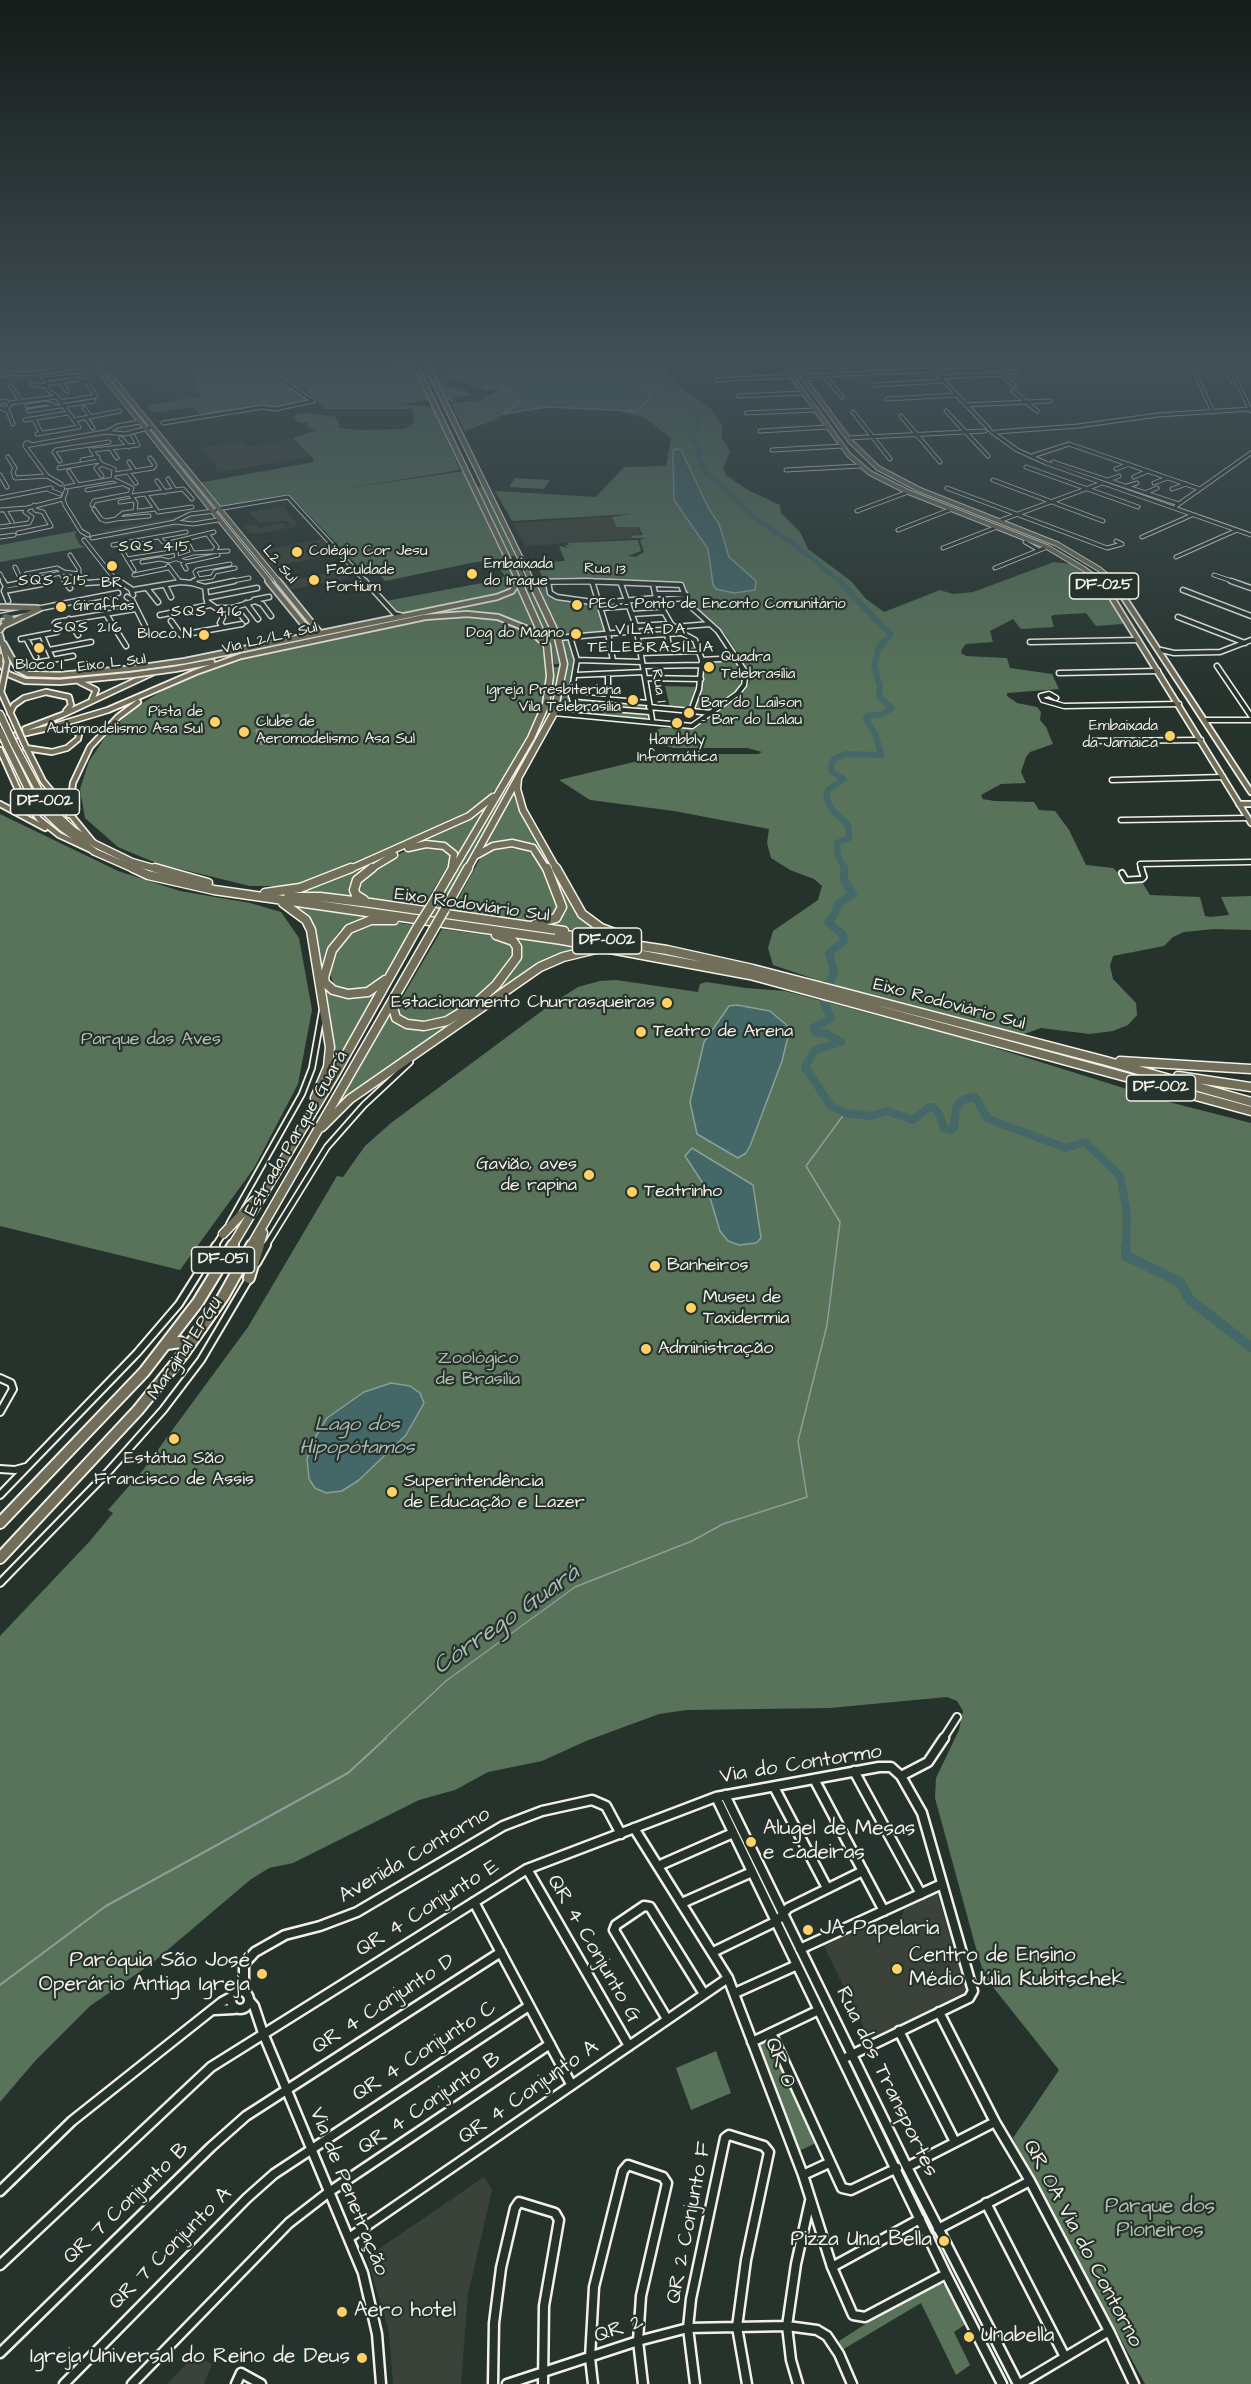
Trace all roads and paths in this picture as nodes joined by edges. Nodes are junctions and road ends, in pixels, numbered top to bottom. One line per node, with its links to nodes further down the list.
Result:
1 (15, 473): 37 (street)
2 (45, 473): 37 (street)
3 (70, 473): 38 (street)
4 (100, 473): 21 (street)
5 (120, 473): 20 (street)
6 (129, 473): 31 (street)
7 (181, 473): 62 (main road, L2 Sul)
8 (189, 473): 61 (main road, L2 Sul)
9 (467, 473): 39 (highway)
10 (478, 473): 32 (highway)
11 (871, 473): 51 (main road, DF-025)
12 (888, 473): 57 (main road, DF-025)
13 (1043, 473): 45 (street)
14 (1078, 473): 28 (street)
15 (1082, 473): 28 (street)
16 (1143, 473): 23 (street)
17 (1154, 473): 24 (street)
18 (1222, 473): 47 (street)
19 (0, 474): 41 (street)
20 (115, 474): 25 (street)
21 (102, 476)
22 (1119, 476): 29 (street)
23 (1134, 477)
24 (1167, 478): 34 (street); 36 (street)
25 (113, 479): 35 (street); 38 (street)
26 (168, 479): 49 (street)
27 (993, 480): 63 (street)
28 (1102, 480): 29 (street); 45 (street); 69 (street)
29 (1108, 480): 40 (street)
30 (157, 481): 50 (street)
31 (136, 483)
32 (483, 483): 39 (highway); 131 (highway)
33 (1137, 483): 40 (street)
34 (1154, 483)
35 (121, 484): 48 (street); 53 (street)
36 (1186, 484): 46 (street); 47 (street)
37 (51, 485): 44 (street); 55 (street); 56 (street)
38 (78, 485): 44 (street)
39 (473, 485): 132 (highway)
40 (1127, 486): 52 (street)
41 (7, 487)
42 (947, 488): 79 (street)
43 (1157, 488): 52 (street)
44 (66, 489): 55 (street)
45 (1086, 489): 63 (street); 67 (street)
46 (1172, 489)
47 (1200, 489): 64 (street)
48 (87, 490)
49 (175, 490): 50 (street); 58 (street)
50 (165, 492): 53 (street)
51 (908, 492): 59 (main road, DF-025); 77 (street)
52 (1146, 493): 64 (street)
53 (131, 496): 60 (street); 75 (street); 85 (street)
54 (147, 496): 70 (street)
55 (62, 497): 65 (street); 101 (street)
56 (0, 498)
57 (938, 498): 59 (main road); 78 (main road, DF-025)
58 (192, 499)
59 (930, 501): 72 (main road, DF-025)
60 (120, 502)
61 (212, 502): 62 (main road); 71 (main road, L2 Sul)
62 (204, 503): 76 (main road, L2 Sul)
63 (1052, 503): 79 (street); 88 (street)
64 (1179, 504): 69 (street)
65 (34, 505): 68 (street); 98 (street)
66 (192, 507): 70 (street)
67 (1138, 507)
68 (27, 508): 74 (street); 93 (street)
69 (1174, 508): 80 (street)
70 (155, 509): 75 (street)
71 (218, 509): 76 (street); 94 (main road, L2 Sul); 128 (street)
72 (952, 509): 84 (main road, DF-025); 99 (street)
73 (0, 510): 74 (street)
74 (6, 510): 89 (street)
75 (135, 511): 85 (street)
76 (210, 511): 83 (street); 86 (main road, L2 Sul)
77 (857, 511)
78 (980, 513): 82 (main road, DF-025); 84 (main road)
79 (1020, 515): 91 (street); 116 (street)
80 (1193, 515): 100 (street); 112 (street)
81 (149, 516): 85 (street)
82 (988, 516): 87 (main road); 91 (main road, DF-025)
83 (183, 517): 90 (street); 92 (street)
84 (972, 517): 87 (main road, DF-025)
85 (116, 519)
86 (218, 520): 92 (street); 97 (main road, L2 Sul)
87 (978, 520): 96 (main road, DF-025)
88 (1103, 521)
89 (12, 522)
90 (175, 522): 92 (street); 110 (street)
91 (1006, 522): 103 (main road, DF-025)
92 (187, 523)
93 (28, 524): 95 (street); 98 (street)
94 (232, 526): 97 (main road); 165 (main road, L2 Sul)
95 (0, 527)
96 (997, 527): 106 (main road, DF-025); 122 (street)
97 (225, 528): 171 (main road, L2 Sul)
98 (40, 529): 109 (street)
99 (898, 530)
100 (1237, 530): 108 (street); 133 (street)
101 (81, 531): 110 (street); 113 (street)
102 (214, 531): 117 (street)
103 (1026, 531): 106 (main road); 107 (main road, DF-025)
104 (186, 532): 111 (street)
105 (208, 535): 125 (street)
106 (1018, 535): 115 (main road, DF-025)
107 (1035, 535): 115 (main road); 143 (main road, DF-025)
108 (1251, 535)
109 (0, 537)
110 (90, 537): 113 (street); 118 (street)
111 (159, 537): 117 (street); 119 (street)
112 (1142, 537)
113 (83, 538): 118 (street)
114 (186, 540): 127 (street)
115 (1025, 540): 121 (main road, DF-025); 123 (street)
116 (1116, 542)
117 (169, 543): 124 (street)
118 (91, 545): 163 (street)
119 (113, 545)
120 (120, 547): 134 (street)
121 (1047, 547): 123 (street); 148 (main road, DF-025)
122 (944, 548)
123 (1039, 550): 146 (street)
124 (177, 551): 134 (street); 135 (street)
125 (214, 551): 126 (street); 127 (street)
126 (228, 551)
127 (193, 553): 135 (street)
128 (339, 553): 214 (street)
129 (70, 555): 152 (street)
130 (218, 555): 138 (street)
131 (519, 555): 132 (highway); 139 (highway)
132 (507, 556): 140 (highway)
133 (1176, 557)
134 (127, 559): 144 (street)
135 (177, 559): 136 (street); 138 (street)
136 (169, 561): 137 (street); 144 (street)
137 (142, 562)
138 (186, 562): 147 (street)
139 (523, 562): 140 (highway); 161 (highway)
140 (510, 563): 157 (highway)
141 (230, 564): 156 (street)
142 (15, 567): 162 (street)
143 (1097, 567): 148 (main road); 169 (main road, DF-025)
144 (168, 568): 160 (street)
145 (235, 568): 156 (street)
146 (995, 568)
147 (186, 569)
148 (1084, 569): 172 (main road, DF-025)
149 (62, 572): 151 (street); 152 (street); 155 (street); 176 (street)
150 (0, 574): 173 (street)
151 (26, 574)
152 (79, 574): 163 (street)
153 (1214, 575): 179 (street)
154 (249, 578): 175 (street)
155 (41, 579): 162 (street); 181 (street)
156 (196, 580): 164 (street)
157 (518, 581): 209 (main road, Via L2/L4 Sul); 251 (highway)
158 (548, 581): 159 (street, Rua 13); 161 (street, Rua 13); 194 (street)
159 (592, 581): 166 (street, Rua 13); 194 (street)
160 (180, 582): 164 (street); 170 (street)
161 (531, 582): 240 (highway)
162 (22, 583): 173 (street)
163 (118, 583): 174 (street); 182 (street)
164 (192, 583): 175 (street)
165 (279, 584): 171 (main road); 205 (main road, L2 Sul)
166 (621, 584): 167 (street, Rua 13); 191 (street, Rua 1)
167 (653, 584): 168 (street, Rua 13); 187 (street)
168 (678, 584): 184 (street)
169 (1117, 584): 172 (main road); 200 (main road, DF-025)
170 (165, 585): 177 (street); 185 (street)
171 (273, 585): 208 (main road, L2 Sul)
172 (1104, 585): 199 (main road, DF-025)
173 (6, 586): 181 (street)
174 (127, 587): 183 (street)
175 (205, 587): 188 (street)
176 (70, 588)
177 (147, 588): 183 (street); 192 (street)
178 (257, 588): 188 (street)
179 (1251, 588)
180 (1183, 590): 215 (street)
181 (4, 591): 189 (street)
182 (118, 594): 183 (street); 202 (street)
183 (131, 596): 203 (street)
184 (685, 596): 187 (street); 187 (street); 223 (street)
185 (171, 597)
186 (269, 597): 190 (street)
187 (656, 597): 191 (street); 206 (street)
188 (206, 598): 195 (street)
189 (8, 601)
190 (255, 601): 193 (street); 213 (street)
191 (627, 601): 194 (street); 196 (street, Rua 1)
192 (158, 602)
193 (246, 603): 197 (street); 217 (street)
194 (599, 603): 198 (street)
195 (210, 605): 204 (street); 211 (street)
196 (629, 606): 198 (street); 210 (street, Rua 1)
197 (232, 608): 204 (street); 225 (street)
198 (601, 608): 231 (street)
199 (1118, 608): 200 (main road); 220 (main road, DF-025)
200 (1134, 608): 222 (main road, DF-025)
201 (0, 609): 202 (main road); 212 (main road)
202 (39, 609): 212 (street); 227 (main road)
203 (135, 609): 207 (street); 228 (street)
204 (221, 609): 225 (street)
205 (302, 612): 208 (main road); 230 (main road, L2 Sul)
206 (664, 612): 210 (street); 224 (street)
207 (106, 614): 218 (street); 249 (street)
208 (296, 614): 237 (main road, L2 Sul)
209 (424, 614): 214 (main road, Via L2/L4 Sul); 229 (main road, Via L2/L4 Sul); 251 (main road, Via L2/L4 Sul)
210 (632, 614): 226 (street, Rua 1)
211 (159, 615)
212 (3, 616): 221 (main road)
213 (271, 616)
214 (394, 616): 229 (main road, Via L2/L4 Sul)
215 (1251, 616)
216 (1178, 617): 247 (street)
217 (258, 619)
218 (69, 620): 235 (street); 236 (street)
219 (171, 621): 225 (street)
220 (1127, 621): 222 (main road); 242 (main road, DF-025)
221 (0, 622)
222 (1143, 622): 256 (main road, DF-025)
223 (710, 624): 224 (street); 261 (street)
224 (673, 625): 226 (street); 232 (street)
225 (223, 627)
226 (636, 628): 231 (street); 238 (street, Rua 1)
227 (0, 630)
228 (148, 632)
229 (344, 632): 230 (main road, Via L2/L4 Sul); 244 (main road, Via L2/L4 Sul)
230 (320, 633): 237 (main road, Via L2/L4 Sul); 244 (main road)
231 (608, 633): 239 (street); 266 (street)
232 (681, 633): 233 (street); 253 (street)
233 (667, 634): 238 (street); 254 (street)
234 (0, 635): 248 (main road)
235 (42, 635): 252 (street); 260 (street)
236 (78, 635)
237 (312, 635): 241 (main road, Via L2/L4 Sul)
238 (638, 636): 255 (street, Rua 1)
239 (570, 637): 240 (street); 264 (street)
240 (558, 638): 269 (highway)
241 (284, 640): 250 (main road); 263 (main road, Via L2/L4 Sul)
242 (1138, 640): 246 (street); 273 (main road, DF-025)
243 (1251, 640): 247 (street)
244 (312, 641): 250 (main road, Via L2/L4 Sul)
245 (91, 642): 252 (street)
246 (1030, 642)
247 (1245, 643): 256 (street)
248 (4, 644): 263 (main road, Via L2/L4 Sul); 284 (main road, bridge)
249 (126, 646)
250 (288, 646): 259 (main road, Via L2/L4 Sul)
251 (547, 646): 268 (highway)
252 (49, 651): 262 (street)
253 (699, 651): 254 (street); 265 (street)
254 (670, 652): 255 (street)
255 (641, 653): 270 (street, Rua 1)
256 (1163, 653): 282 (main road, DF-025)
257 (0, 656): 280 (main road, Eixo L Sul)
258 (73, 656): 262 (street)
259 (241, 656): 280 (main road, Eixo L Sul, bridge); 283 (main road, Via L2/L4 Sul)
260 (36, 657)
261 (737, 658): 265 (street); 295 (street)
262 (53, 660): 267 (street)
263 (185, 660): 288 (main road)
264 (578, 660): 266 (street); 276 (street)
265 (702, 660): 271 (street)
266 (613, 661): 270 (street)
267 (35, 663)
268 (549, 664): 269 (highway); 316 (highway)
269 (564, 664): 294 (highway, Estrada Parque Guará)
270 (642, 664): 271 (street); 274 (street, Rua 1)
271 (702, 665): 279 (street)
272 (1217, 666): 299 (street)
273 (1158, 671): 275 (street); 281 (main road, DF-025)
274 (644, 672): 277 (street); 278 (street, Rua 1)
275 (1059, 673)
276 (576, 675): 277 (street); 285 (street)
277 (608, 675): 287 (street)
278 (645, 678): 279 (street); 291 (street, Rua 1)
279 (701, 679): 292 (street)
280 (60, 682): 288 (main road)
281 (1167, 685): 282 (main road); 289 (main road, DF-025)
282 (1183, 685): 300 (main road, DF-025)
283 (161, 688): 303 (main road, Via L2/L4 Sul); 321 (main road)
284 (0, 691): 293 (main road)
285 (571, 696): 287 (street); 290 (street)
286 (1056, 698): 289 (street)
287 (608, 699): 291 (street)
288 (90, 701): 297 (main road)
289 (1179, 704): 305 (main road, DF-025)
290 (574, 706): 291 (street); 298 (street)
291 (649, 708): 292 (street); 301 (street, Rua 1)
292 (691, 711): 295 (street)
293 (10, 713): 297 (main road); 307 (main road, bridge)
294 (554, 713): 298 (street); 313 (highway, Estrada Parque Guará)
295 (712, 713): 302 (street)
296 (0, 714): 304 (highway, Eixo Rodoviário Sul / DF-002)
297 (62, 715): 304 (main road)
298 (577, 715): 301 (street)
299 (1251, 718): 300 (street)
300 (1206, 720): 310 (main road, DF-025)
301 (649, 721): 302 (street)
302 (690, 727)
303 (48, 728): 304 (main road, Via L2/L4 Sul); 307 (main road)
304 (1, 732): 325 (highway, Eixo Rodoviário Sul / DF-002, bridge)
305 (1200, 740): 306 (street); 309 (main road, DF-025)
306 (1091, 741)
307 (25, 745): 321 (main road)
308 (0, 750): 324 (main road)
309 (1210, 754): 310 (main road); 312 (main road, DF-025)
310 (1228, 755): 311 (main road, DF-025)
311 (1232, 761): 312 (main road); 317 (main road, DF-025)
312 (1214, 762): 314 (main road, DF-025)
313 (519, 775): 326 (highway, Estrada Parque Guará); 337 (highway)
314 (1223, 777): 315 (street); 319 (main road, DF-025)
315 (1112, 780)
316 (503, 786): 329 (highway, Estrada Parque Guará); 330 (highway)
317 (1251, 792)
318 (0, 804): 324 (main road)
319 (1239, 804): 320 (main road); 323 (main road, DF-025)
320 (1251, 804)
321 (69, 815): 325 (main road)
322 (1121, 820): 323 (street)
323 (1250, 820)
324 (59, 835): 325 (main road)
325 (95, 848): 330 (highway, Eixo Rodoviário Sul / DF-002)
326 (472, 858): 335 (highway); 344 (highway, Estrada Parque Guará / DF-051, bridge)
327 (1251, 862): 328 (street)
328 (1122, 873)
329 (450, 874): 333 (highway); 339 (highway, Estrada Parque Guará / DF-051, bridge)
330 (264, 895): 331 (highway, Eixo Rodoviário Sul / DF-002); 332 (highway); 340 (highway, Eixo Rodoviário Sul / DF-002)
331 (288, 897): 333 (highway); 341 (highway, Eixo Rodoviário Sul / DF-002)
332 (280, 902): 334 (highway); 345 (highway)
333 (370, 903): 335 (highway)
334 (394, 920): 336 (highway); 339 (highway)
335 (517, 924): 337 (highway)
336 (496, 935): 338 (highway); 344 (highway)
337 (642, 942): 341 (highway)
338 (596, 949): 340 (highway); 346 (highway)
339 (398, 963): 353 (highway, Estrada Parque Guará / DF-051)
340 (728, 970): 342 (highway, Eixo Rodoviário Sul / DF-002)
341 (800, 981): 342 (highway, Eixo Rodoviário Sul / DF-002)
342 (813, 989): 343 (highway, Eixo Rodoviário Sul / DF-002)
343 (836, 995): 347 (highway, Eixo Rodoviário Sul / DF-002); 352 (highway, Eixo Rodoviário Sul / DF-002)
344 (393, 1001): 354 (highway, Estrada Parque Guará / DF-051)
345 (323, 1002): 353 (highway); 357 (street, Marginal EPGU)
346 (443, 1034): 354 (highway); 358 (street, Marginal EPGU)
347 (1106, 1061): 348 (highway); 349 (highway, Eixo Rodoviário Sul / DF-002)
348 (1251, 1069)
349 (1140, 1070): 350 (highway); 351 (highway, Eixo Rodoviário Sul / DF-002)
350 (1251, 1087)
351 (1251, 1102)
352 (1251, 1111)
353 (306, 1121): 355 (highway, Estrada Parque Guará / DF-051)
354 (308, 1145): 356 (highway, Estrada Parque Guará / DF-051)
355 (264, 1190): 357 (highway); 359 (highway, Estrada Parque Guará / DF-051)
356 (269, 1216): 358 (highway); 360 (highway, Estrada Parque Guará / DF-051)
357 (223, 1234): 363 (street, Marginal EPGU)
358 (249, 1278): 368 (street, Marginal EPGU)
359 (167, 1344): 360 (highway); 366 (highway, Estrada Parque Guará / DF-051)
360 (184, 1353): 367 (highway, Estrada Parque Guará / DF-051)
361 (0, 1378): 362 (street)
362 (0, 1412)
363 (27, 1466): 364 (street); 365 (street, Marginal EPGU)
364 (0, 1469)
365 (0, 1495)
366 (0, 1523)
367 (0, 1558)
368 (0, 1583)
369 (957, 1717): 371 (street)
370 (854, 1771): 371 (street, Via do Contormo); 372 (street, Via do Contormo); 384 (street)
371 (901, 1776): 382 (street, Via do Contormo)
372 (814, 1779): 373 (street, Via do Contormo); 380 (street)
373 (774, 1787): 374 (street, Via do Contormo); 383 (street)
374 (720, 1796): 375 (street, Via do Contormo); 376 (street, Rua dos Transportes); 388 (street, Rua dos Transportes)
375 (634, 1828): 377 (street, Via do Contormo); 378 (street, QR 0)
376 (734, 1833): 378 (street); 381 (street, Rua dos Transportes)
377 (621, 1834): 379 (street, QR 4 Conjunto E); 395 (street, Avenida Contorno)
378 (658, 1866): 386 (street, QR 0)
379 (527, 1869): 385 (street, QR 4 Conjunto E); 411 (street, QR 4 Conjunto G)
380 (863, 1871): 383 (street); 387 (street)
381 (753, 1872): 386 (street); 389 (street, Rua dos Transportes)
382 (942, 1884): 384 (street); 404 (street, Via do Contormo)
383 (827, 1888): 388 (street)
384 (921, 1894): 387 (street)
385 (474, 1902): 391 (street); 407 (street, QR 4 Conjunto E)
386 (682, 1903): 392 (street, QR 0)
387 (884, 1911): 390 (street)
388 (783, 1913): 389 (street); 390 (street, Rua dos Transportes)
389 (777, 1921): 392 (street); 393 (street, Rua dos Transportes)
390 (800, 1949): 412 (street, Rua dos Transportes)
391 (501, 1952): 400 (street); 415 (street, QR 4 Conjunto D)
392 (713, 1952): 394 (street, QR 0)
393 (797, 1965): 397 (street); 403 (street, Rua dos Transportes)
394 (728, 1978): 396 (street, QR 4 Conjunto A); 397 (street, QR 0)
395 (244, 1991): 398 (street); 399 (street, Via de Penetração)
396 (704, 1994): 405 (street, QR 4 Conjunto A); 405 (street)
397 (735, 1994): 409 (street, QR 0)
398 (233, 1996): 401 (street); 402 (street)
399 (247, 2003): 401 (street); 407 (street, Via de Penetração)
400 (529, 2006): 410 (street); 418 (street, QR 4 Conjunto C)
401 (235, 2009): 402 (street)
402 (212, 2010): 424 (street)
403 (819, 2010): 408 (street); 413 (street, Rua dos Transportes)
404 (939, 2012): 406 (street, Via do Contormo); 416 (street, QR 0A Via do Contorno)
405 (668, 2019): 411 (street, QR 4 Conjunto A)
406 (899, 2031): 412 (street, Via do Contormo); 417 (street)
407 (263, 2033): 415 (street, Via de Penetração); 433 (street)
408 (771, 2033): 409 (street); 419 (street)
409 (752, 2042): 422 (street, QR 0)
410 (550, 2044): 414 (street); 425 (street, QR 4 Conjunto B)
411 (629, 2046): 414 (street, QR 4 Conjunto A)
412 (853, 2054): 413 (street, Via do Contormo); 421 (street, Rua dos Transportes)
413 (843, 2059): 420 (street, Rua dos Transportes)
414 (571, 2084): 430 (street, QR 4 Conjunto A)
415 (287, 2089): 418 (street, Via de Penetração); 442 (street, QR 7 Conjunto B)
416 (995, 2122): 417 (street); 423 (street, QR 0A Via do Contorno)
417 (955, 2142): 421 (street)
418 (311, 2147): 425 (street, Via de Penetração); 446 (street, QR 7 Conjunto A)
419 (830, 2163): 420 (street); 422 (street)
420 (897, 2168): 428 (street, Rua dos Transportes)
421 (907, 2168): 429 (street, Rua dos Transportes)
422 (803, 2175): 426 (street, QR 0)
423 (1030, 2181): 427 (street); 440 (street, QR 0A Via do Contorno)
424 (0, 2191)
425 (329, 2192): 430 (street, Via de Penetração); 447 (street)
426 (811, 2199): 434 (street, QR 0); 438 (street)
427 (986, 2203): 429 (street); 443 (street)
428 (920, 2219): 432 (street, Rua dos Transportes); 434 (street)
429 (938, 2229): 431 (street, Rua dos Transportes)
430 (349, 2238): 450 (street, Via de Penetração)
431 (945, 2243): 432 (street); 460 (street, Rua dos Transportes)
432 (934, 2250): 435 (street, Rua dos Transportes)
433 (0, 2265)
434 (832, 2267): 436 (street, QR 0)
435 (946, 2274): 436 (street); 459 (street, Rua dos Transportes)
436 (865, 2317)
437 (737, 2326): 438 (street, QR 2); 439 (street, QR 2); 439 (street, QR 2 Conjunto F); 456 (street)
438 (787, 2326): 457 (street); 458 (street, QR 2)
439 (688, 2328): 441 (street, QR 2); 455 (street)
440 (1109, 2331): 443 (street); 461 (street, QR 0A Via do Contorno)
441 (639, 2341): 444 (street, QR 2); 444 (street); 454 (street)
442 (0, 2353)
443 (1065, 2357): 460 (street)
444 (590, 2358): 445 (street, QR 2); 453 (street)
445 (543, 2379): 451 (street); 452 (street, QR 2)
446 (64, 2384)
447 (132, 2384)
448 (236, 2384): 449 (street)
449 (261, 2384)
450 (381, 2384)
451 (493, 2384)
452 (507, 2384)
453 (593, 2384)
454 (644, 2384)
455 (695, 2384)
456 (747, 2384)
457 (798, 2384)
458 (852, 2384)
459 (1002, 2384)
460 (1019, 2384)
461 (1134, 2384)

